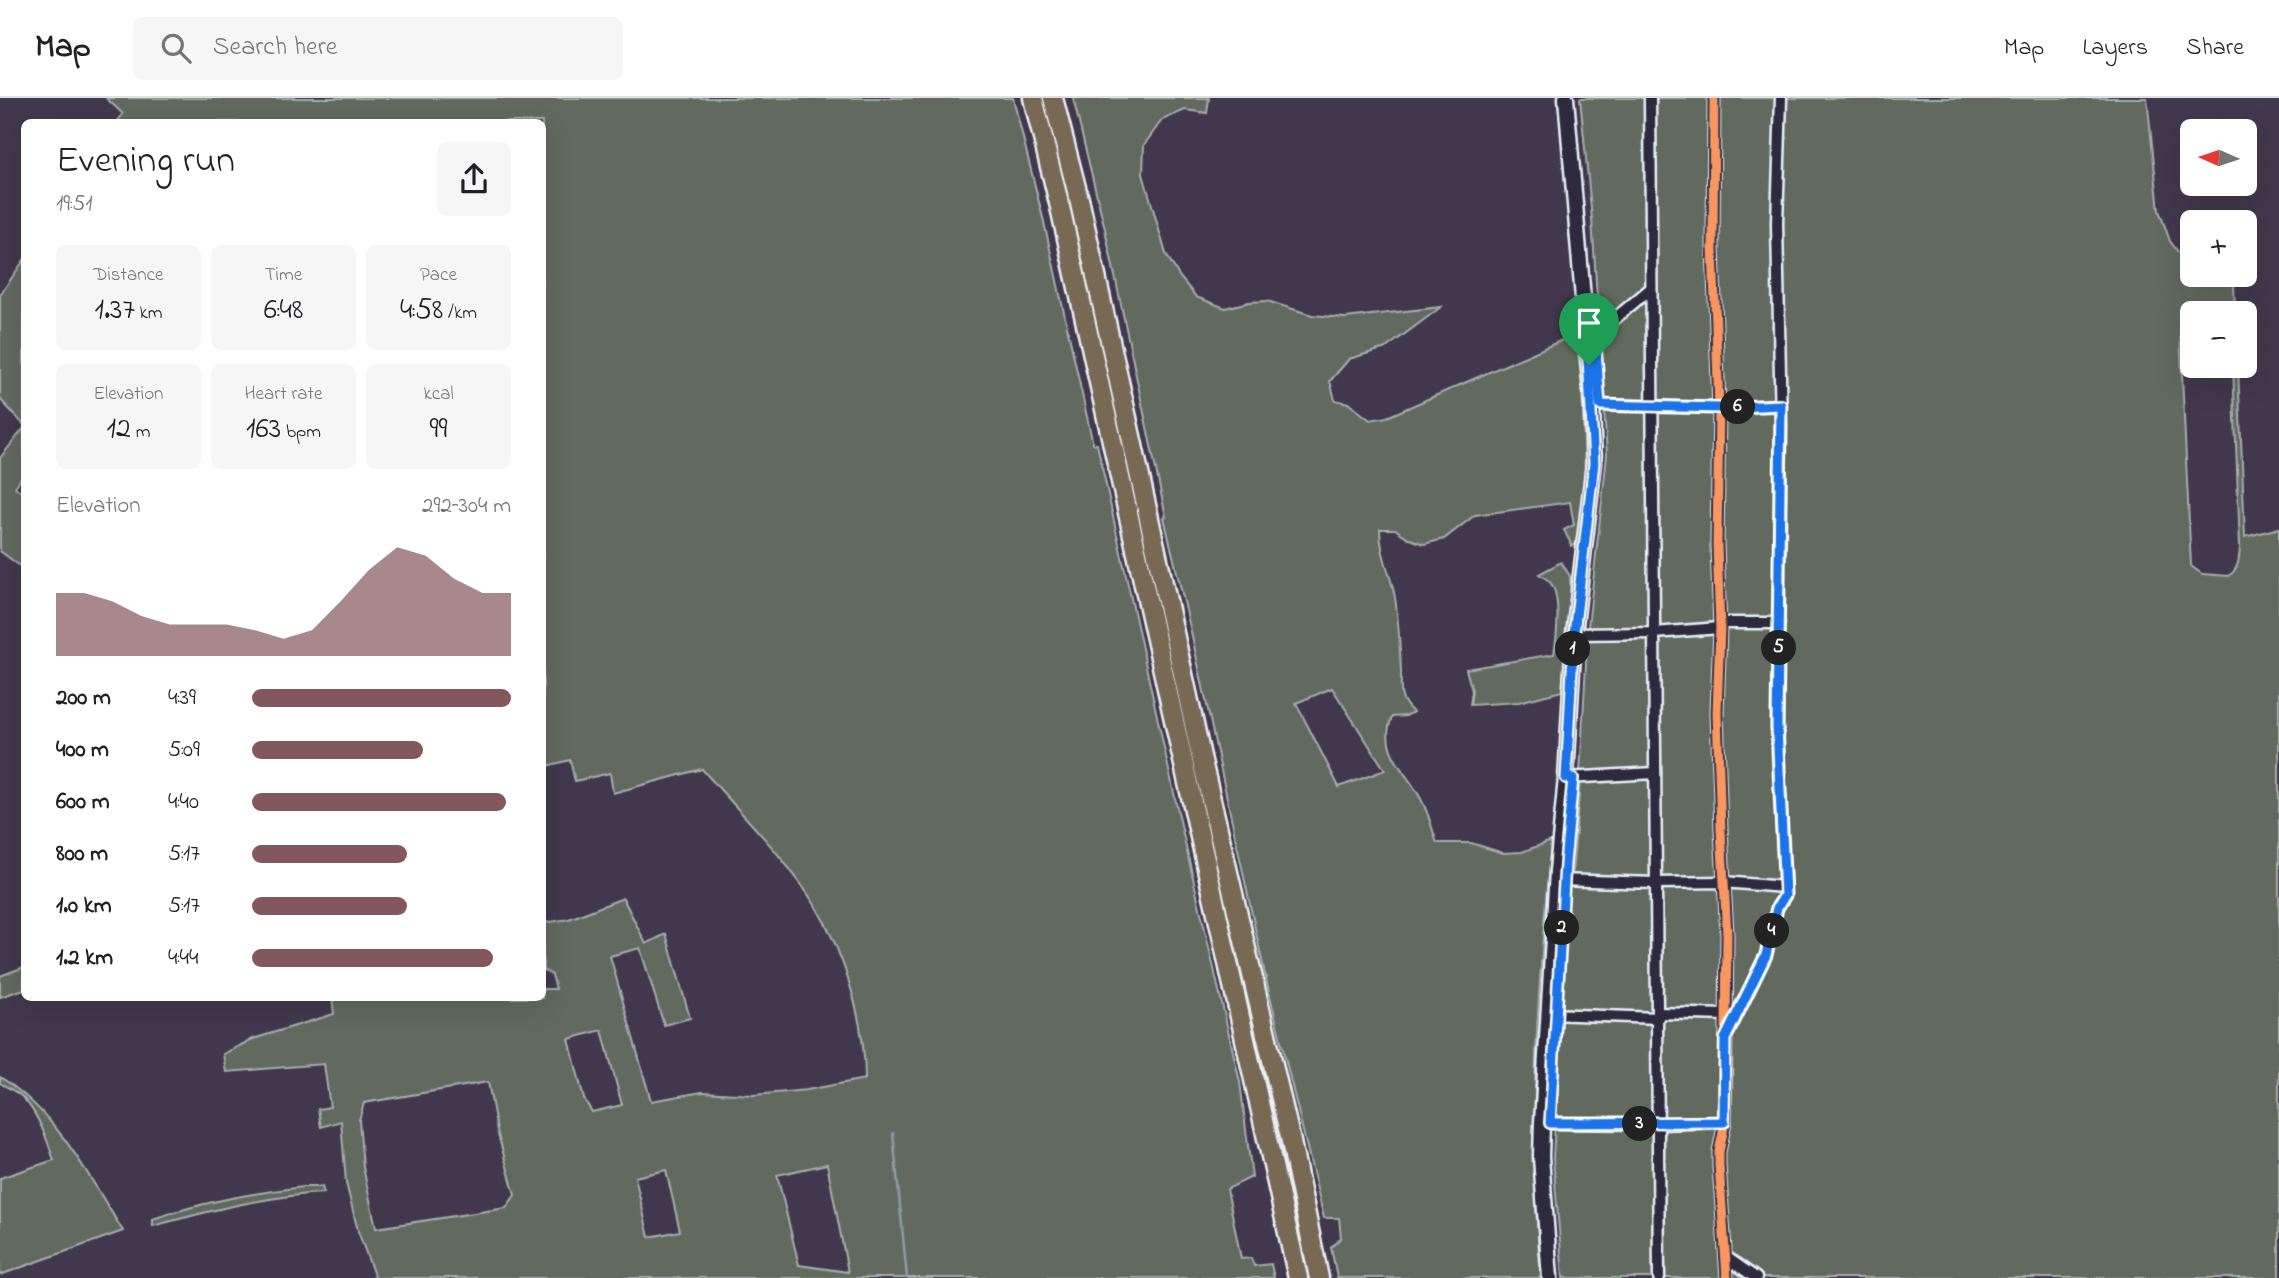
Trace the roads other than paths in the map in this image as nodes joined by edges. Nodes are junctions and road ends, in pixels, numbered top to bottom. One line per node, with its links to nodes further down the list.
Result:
1 (1033, 98): 32 (highway)
2 (1053, 98): 33 (highway)
3 (1566, 98): 9 (main road)
4 (1575, 98): 9 (main road)
5 (1650, 98): 8 (street)
6 (1714, 98): 13 (street)
7 (1781, 98): 11 (street)
8 (1650, 289): 9 (street); 12 (street)
9 (1591, 338): 10 (main road)
10 (1596, 405): 12 (street); 17 (main road)
11 (1781, 405): 13 (street); 14 (street)
12 (1653, 407): 13 (street); 16 (street)
13 (1719, 408): 15 (street)
14 (1779, 623): 15 (street); 23 (street)
15 (1720, 625): 16 (street); 21 (street)
16 (1654, 632): 17 (street); 18 (street)
17 (1578, 634): 19 (main road)
18 (1655, 773): 19 (street); 22 (street)
19 (1569, 778): 20 (main road)
20 (1560, 881): 22 (street); 24 (main road)
21 (1723, 882): 22 (street); 23 (street); 26 (street)
22 (1656, 883): 25 (street)
23 (1784, 887): 27 (street)
24 (1553, 1014): 25 (street); 29 (main road)
25 (1658, 1015): 26 (street); 30 (street)
26 (1726, 1015): 27 (street)
27 (1725, 1039): 28 (street)
28 (1724, 1122): 30 (street); 31 (street)
29 (1546, 1123): 30 (street); 34 (main road); 35 (main road)
30 (1658, 1124): 36 (street)
31 (1726, 1257): 37 (street); 38 (street)
32 (1298, 1278)
33 (1319, 1278)
34 (1550, 1278)
35 (1559, 1278)
36 (1659, 1278)
37 (1726, 1278)
38 (1756, 1278)

